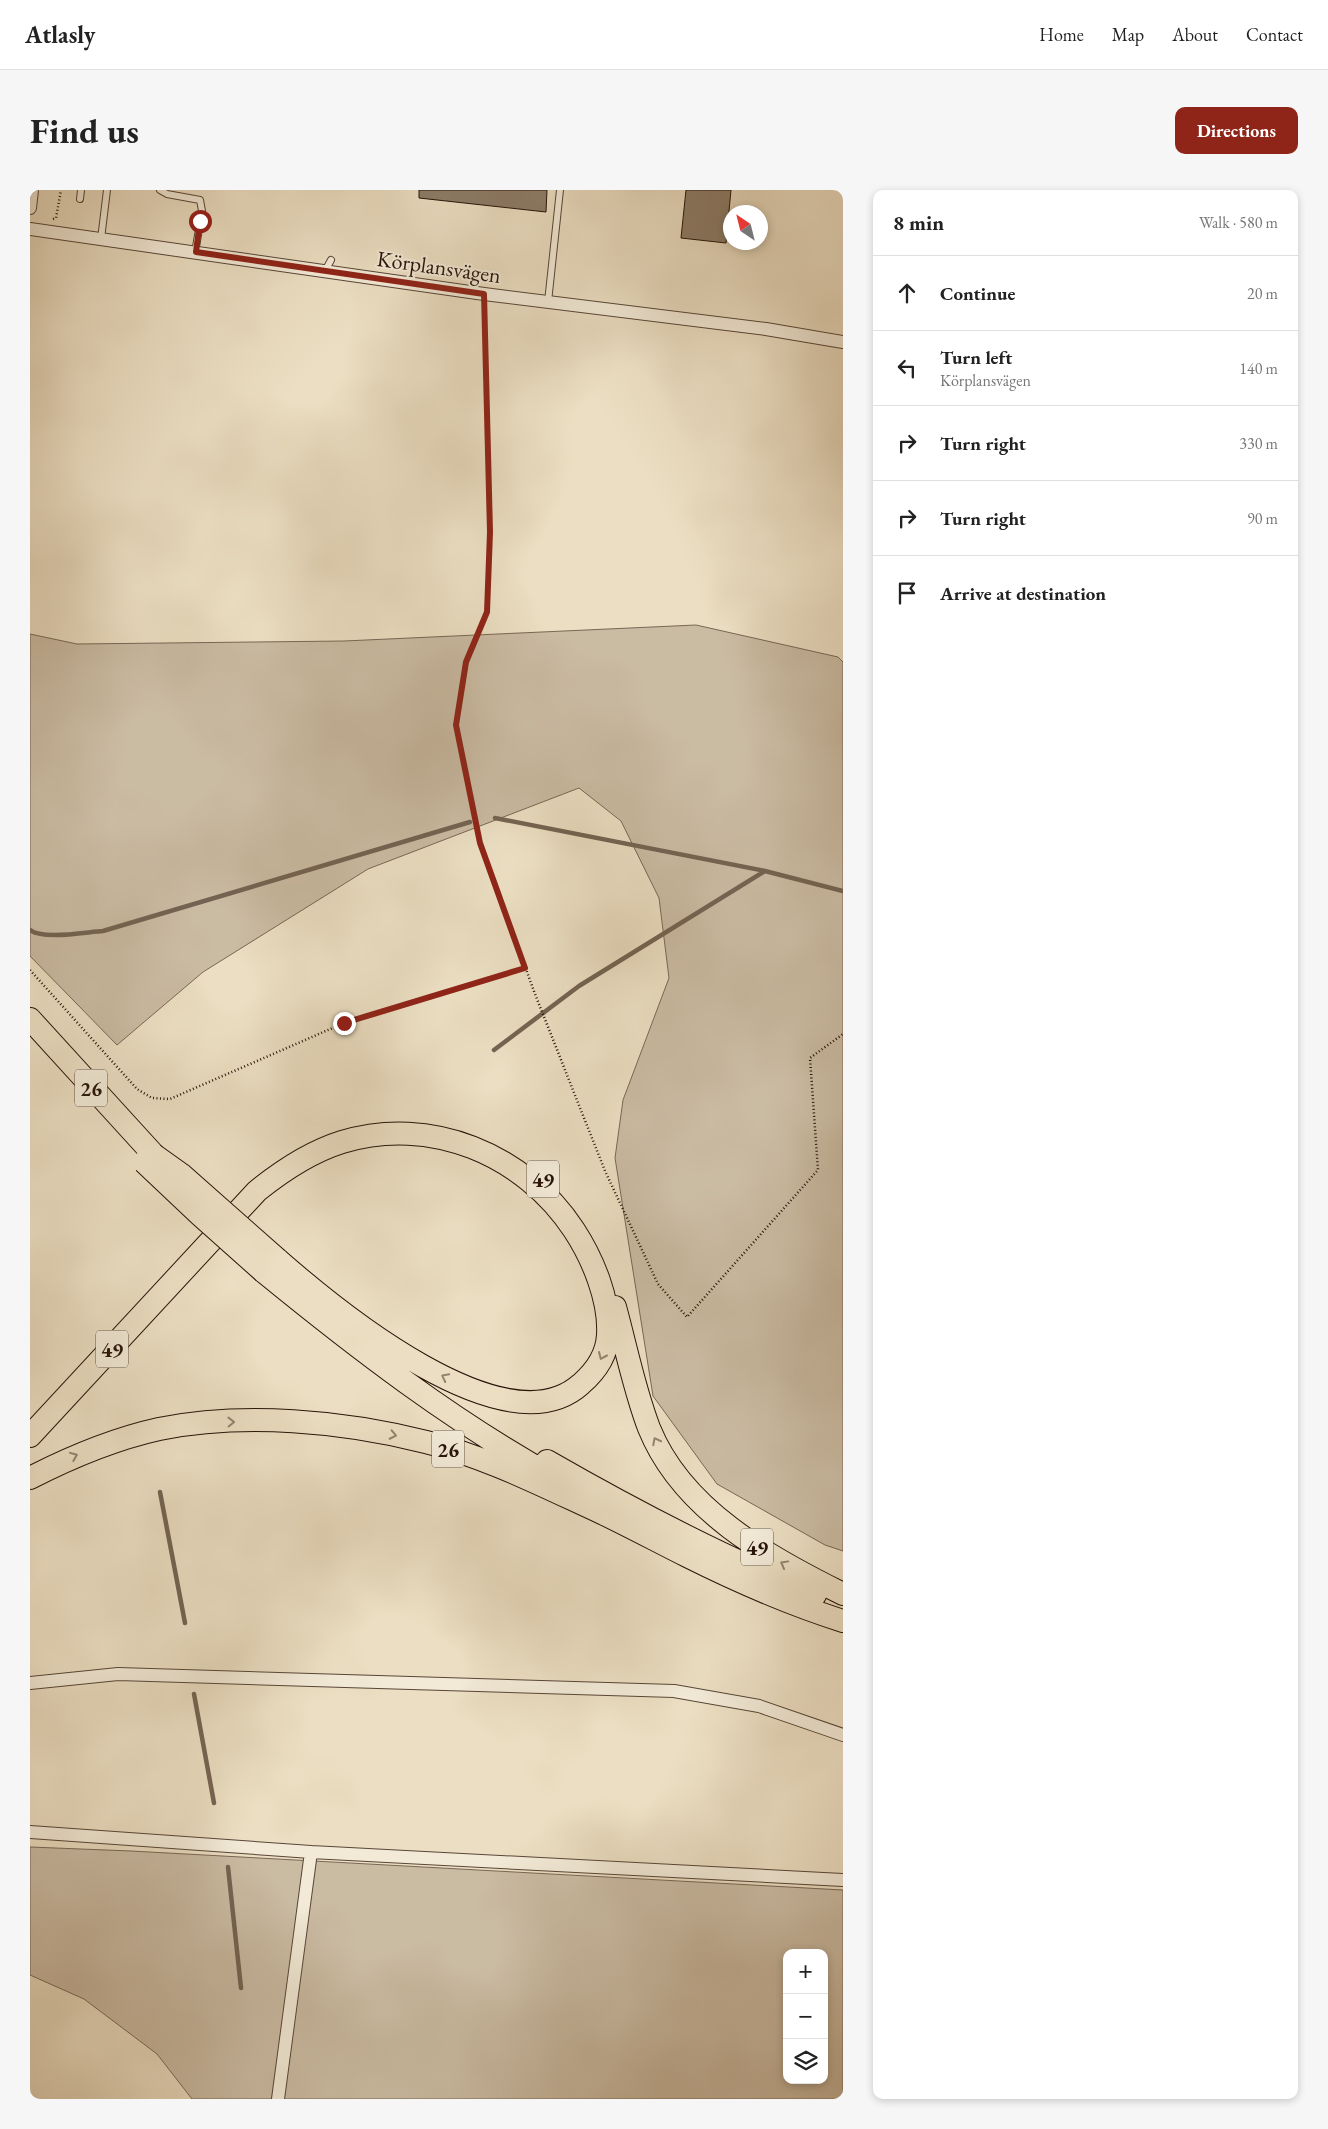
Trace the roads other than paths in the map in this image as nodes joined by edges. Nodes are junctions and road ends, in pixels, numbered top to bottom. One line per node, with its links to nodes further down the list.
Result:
1 (32, 190): 7 (street)
2 (81, 190): 6 (lane)
3 (107, 190): 9 (lane)
4 (160, 190): 10 (lane)
5 (560, 190): 11 (lane)
6 (80, 198)
7 (30, 208)
8 (30, 229): 9 (street, Körplansvägen)
9 (101, 239): 10 (street, Körplansvägen)
10 (196, 252): 11 (street, Körplansvägen)
11 (548, 302): 12 (street, Körplansvägen)
12 (843, 342)
13 (30, 1019): 15 (highway, 26)
14 (30, 1040): 15 (highway, 26)
15 (149, 1158): 16 (highway, 26, bridge)
16 (271, 1265): 18 (highway, 49, one-way to 16); 21 (highway, 26); 22 (highway, 26)
17 (30, 1424): 20 (highway, 49, one-way to 17)
18 (30, 1436)
19 (30, 1478): 22 (highway, 26, one-way to 22)
20 (843, 1594)
21 (843, 1606)
22 (843, 1620)
23 (30, 1683): 24 (street)
24 (843, 1735)
25 (30, 1832): 26 (street)
26 (311, 1852): 27 (street); 28 (street)
27 (843, 1880)
28 (278, 2099)

